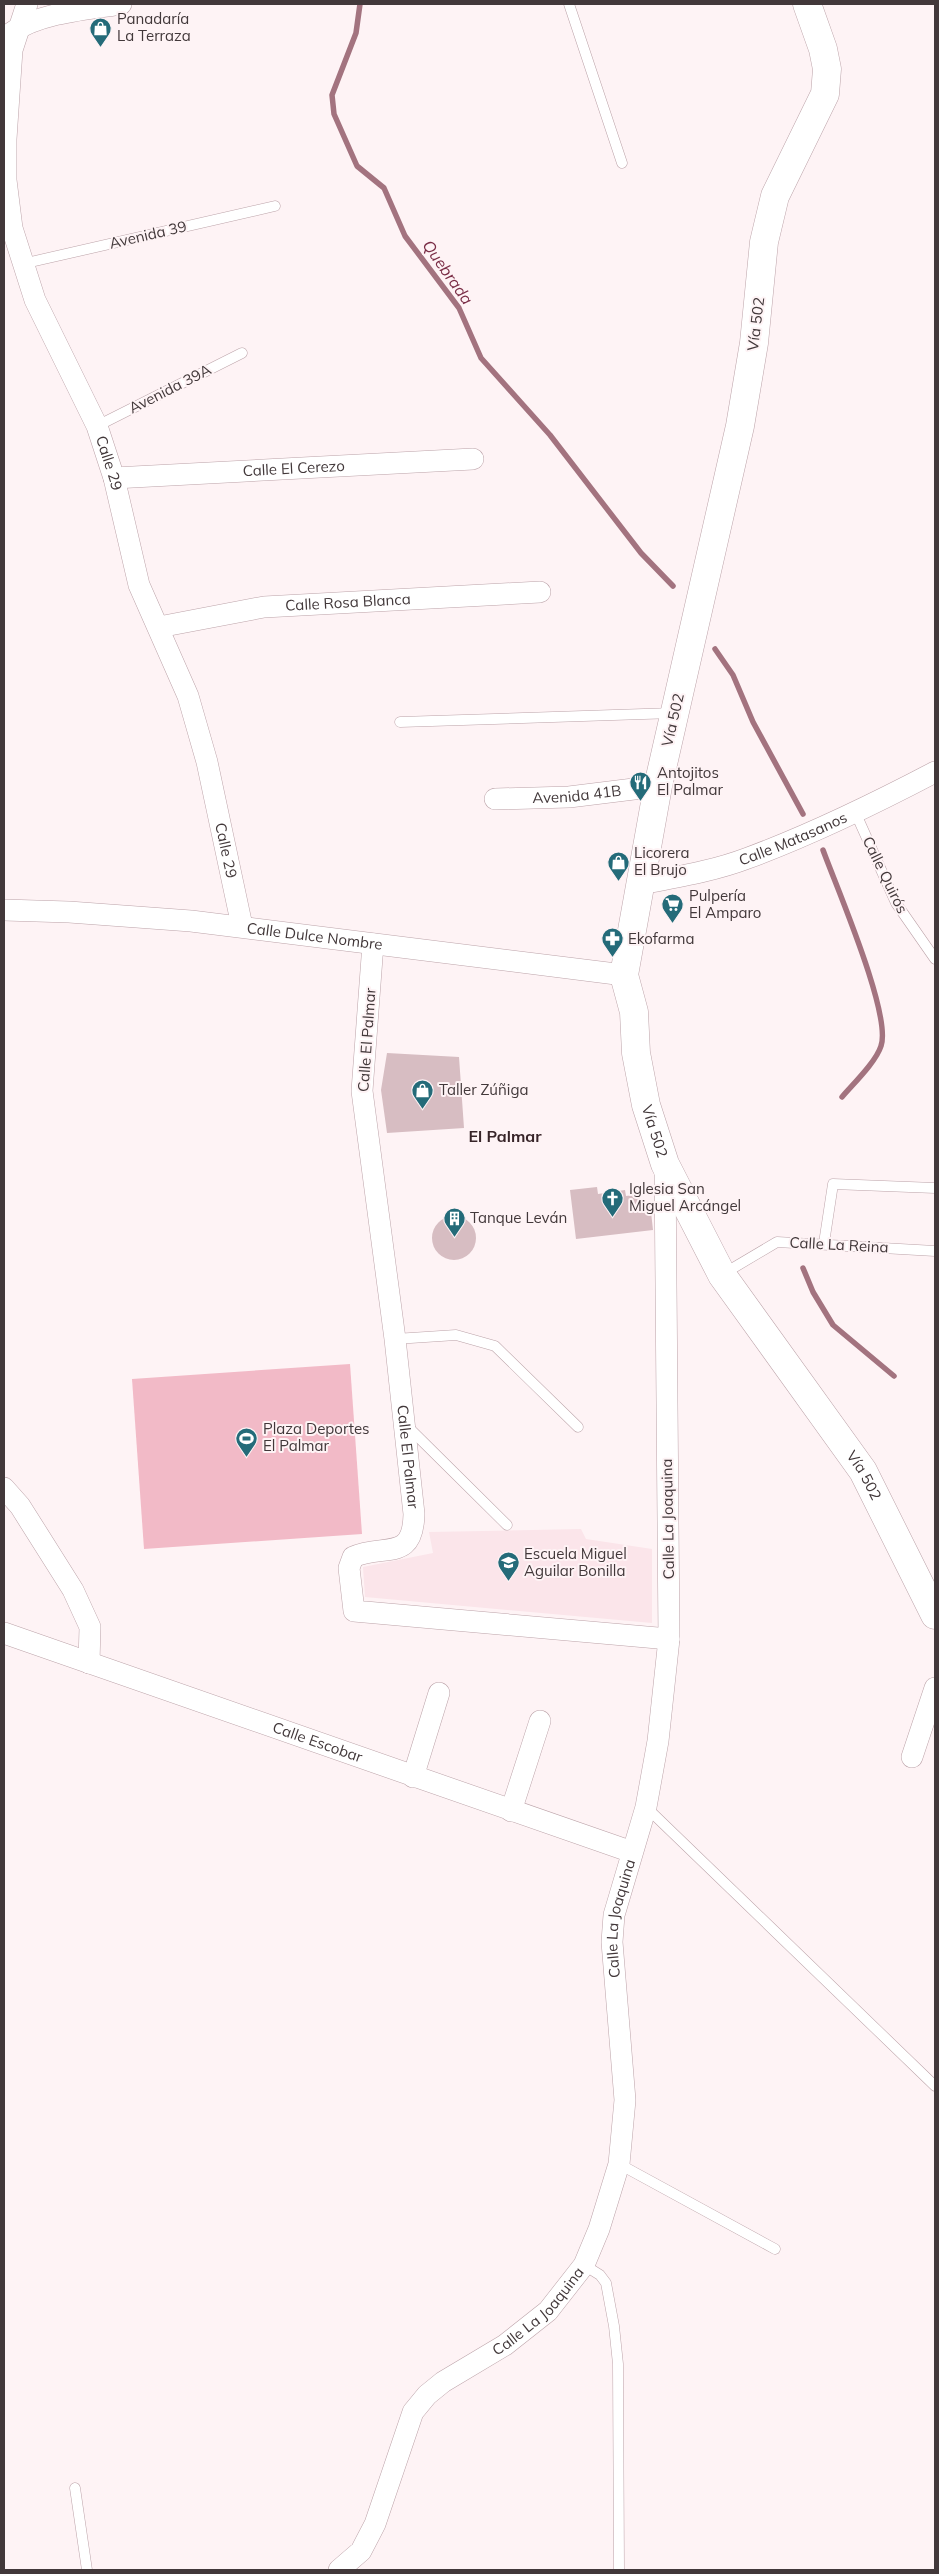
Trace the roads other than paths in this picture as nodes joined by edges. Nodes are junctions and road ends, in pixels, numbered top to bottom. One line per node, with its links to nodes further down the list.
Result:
1 (27, 4): 5 (street, Calle 29)
2 (121, 4): 5 (street)
3 (569, 4): 6 (lane)
4 (807, 4): 15 (street, Vía 502)
5 (12, 32): 8 (street, Calle 29)
6 (622, 163)
7 (275, 206): 8 (lane, Avenida 39)
8 (22, 264): 10 (street, Calle 29)
9 (242, 353): 10 (lane, Avenida 39A)
10 (97, 426): 12 (street, Calle 29)
11 (473, 459): 12 (street, Calle El Cerezo)
12 (114, 478): 14 (street, Calle 29)
13 (540, 592): 14 (street, Calle Rosa Blanca)
14 (159, 628): 23 (street, Calle 29)
15 (675, 713): 16 (lane); 18 (street, Vía 502)
16 (400, 722)
17 (935, 772): 20 (street, Calle Matasanos)
18 (658, 786): 19 (street, Avenida 41B); 21 (street, Vía 502)
19 (495, 799)
20 (856, 814): 21 (street, Calle Matasanos); 25 (lane, Calle Quirós)
21 (641, 884): 26 (street, Vía 502)
22 (4, 910): 23 (street, Calle Dulce Nombre)
23 (242, 926): 24 (street, Calle Dulce Nombre)
24 (373, 944): 26 (street, Calle Dulce Nombre); 32 (street, Calle El Palmar)
25 (935, 959)
26 (624, 975): 27 (street, Vía 502)
27 (665, 1164): 31 (street, Vía 502); 39 (street, Calle La Joaquina)
28 (935, 1188): 29 (lane)
29 (824, 1243): 30 (lane, Calle La Reina); 31 (lane, Calle La Reina)
30 (935, 1252)
31 (722, 1275): 37 (street, Vía 502)
32 (395, 1338): 33 (street, Calle El Palmar); 34 (lane)
33 (404, 1423): 36 (lane); 39 (street, Calle El Palmar)
34 (578, 1427)
35 (4, 1488): 40 (street)
36 (507, 1525)
37 (935, 1615)
38 (4, 1633): 40 (street, Calle Escobar)
39 (670, 1638): 46 (street, Calle La Joaquina)
40 (89, 1663): 45 (street, Calle Escobar)
41 (935, 1688): 44 (street)
42 (439, 1693): 45 (street)
43 (540, 1721): 47 (street)
44 (912, 1757)
45 (413, 1777): 47 (street, Calle Escobar)
46 (646, 1807): 48 (street, Calle La Joaquina); 49 (lane)
47 (511, 1811): 48 (street, Calle Escobar)
48 (632, 1852): 50 (street, Calle La Joaquina)
49 (935, 2086)
50 (619, 2164): 51 (lane); 52 (street, Calle La Joaquina)
51 (775, 2249)
52 (584, 2265): 55 (street, Calle La Joaquina); 56 (lane)
53 (76, 2488): 54 (lane)
54 (87, 2570)
55 (339, 2570)
56 (619, 2570)

